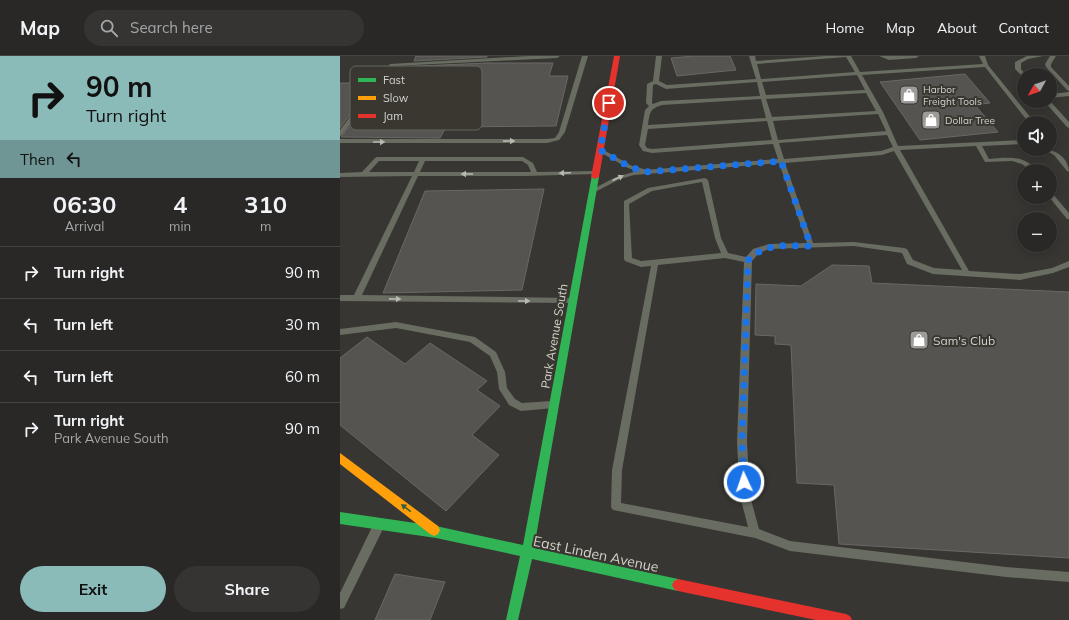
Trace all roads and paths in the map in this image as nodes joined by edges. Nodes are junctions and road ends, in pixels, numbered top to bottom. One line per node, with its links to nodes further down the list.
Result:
1 (557, 56): 14 (lane)
2 (585, 56): 35 (lane, one-way to 2)
3 (617, 56): 40 (street, Park Avenue South)
4 (659, 56): 19 (lane)
5 (752, 56): 13 (lane)
6 (844, 56): 13 (lane)
7 (848, 56): 17 (lane)
8 (882, 56): 9 (lane)
9 (916, 56)
10 (982, 56): 15 (lane)
11 (1040, 56): 16 (lane)
12 (1053, 56): 20 (lane)
13 (754, 63): 18 (lane)
14 (391, 66)
15 (986, 66): 17 (lane); 28 (lane)
16 (1018, 68)
17 (859, 75): 18 (lane); 21 (lane)
18 (759, 80): 19 (lane); 24 (lane)
19 (656, 82): 25 (lane)
20 (1069, 89)
21 (868, 91): 24 (lane); 27 (lane)
22 (1069, 94): 23 (lane)
23 (1057, 95)
24 (763, 98): 25 (lane); 29 (lane)
25 (652, 106): 31 (lane)
26 (1053, 108): 32 (lane)
27 (880, 112): 29 (lane); 33 (lane)
28 (1026, 116)
29 (769, 119): 31 (lane); 36 (lane)
30 (350, 121): 34 (lane)
31 (645, 126): 36 (lane)
32 (1069, 126)
33 (889, 133): 36 (lane); 39 (lane)
34 (340, 134)
35 (340, 141)
36 (775, 142): 43 (lane)
37 (1017, 142): 38 (lane)
38 (978, 144): 39 (lane); 44 (lane)
39 (896, 148): 43 (lane); 60 (lane)
40 (600, 150): 46 (street, Park Avenue South); 47 (lane)
41 (1057, 155): 45 (lane)
42 (423, 159): 48 (lane); 50 (lane); 51 (lane)
43 (781, 161): 47 (lane); 55 (lane)
44 (1027, 164)
45 (1069, 170)
46 (596, 172): 48 (lane, one-way to 48); 52 (street, Park Avenue South)
47 (646, 172): 52 (lane, one-way to 47)
48 (534, 173): 51 (lane, one-way to 51)
49 (340, 174): 50 (lane)
50 (364, 174): 51 (lane)
51 (414, 174): 62 (lane)
52 (593, 191): 63 (street, Park Avenue South)
53 (1057, 202): 54 (lane)
54 (1069, 217)
55 (811, 246): 57 (lane); 60 (lane)
56 (725, 255): 57 (lane); 58 (lane); 58 (lane)
57 (748, 260): 70 (lane)
58 (656, 262): 70 (lane)
59 (1069, 264): 60 (lane)
60 (966, 273)
61 (340, 298): 62 (lane)
62 (356, 299): 63 (lane, one-way to 63)
63 (573, 301): 65 (street, Park Avenue South)
64 (340, 332): 65 (lane)
65 (554, 404): 71 (street, Park Avenue South)
66 (340, 458): 69 (street, one-way to 66)
67 (340, 518): 68 (street, East Linden Avenue)
68 (381, 523): 69 (street, East Linden Avenue); 73 (lane)
69 (436, 532): 71 (street, East Linden Avenue)
70 (755, 533): 72 (lane)
71 (527, 553): 74 (street, Park Avenue South); 75 (street, East Linden Avenue)
72 (1069, 577)
73 (340, 604)
74 (512, 620)
75 (846, 620)

